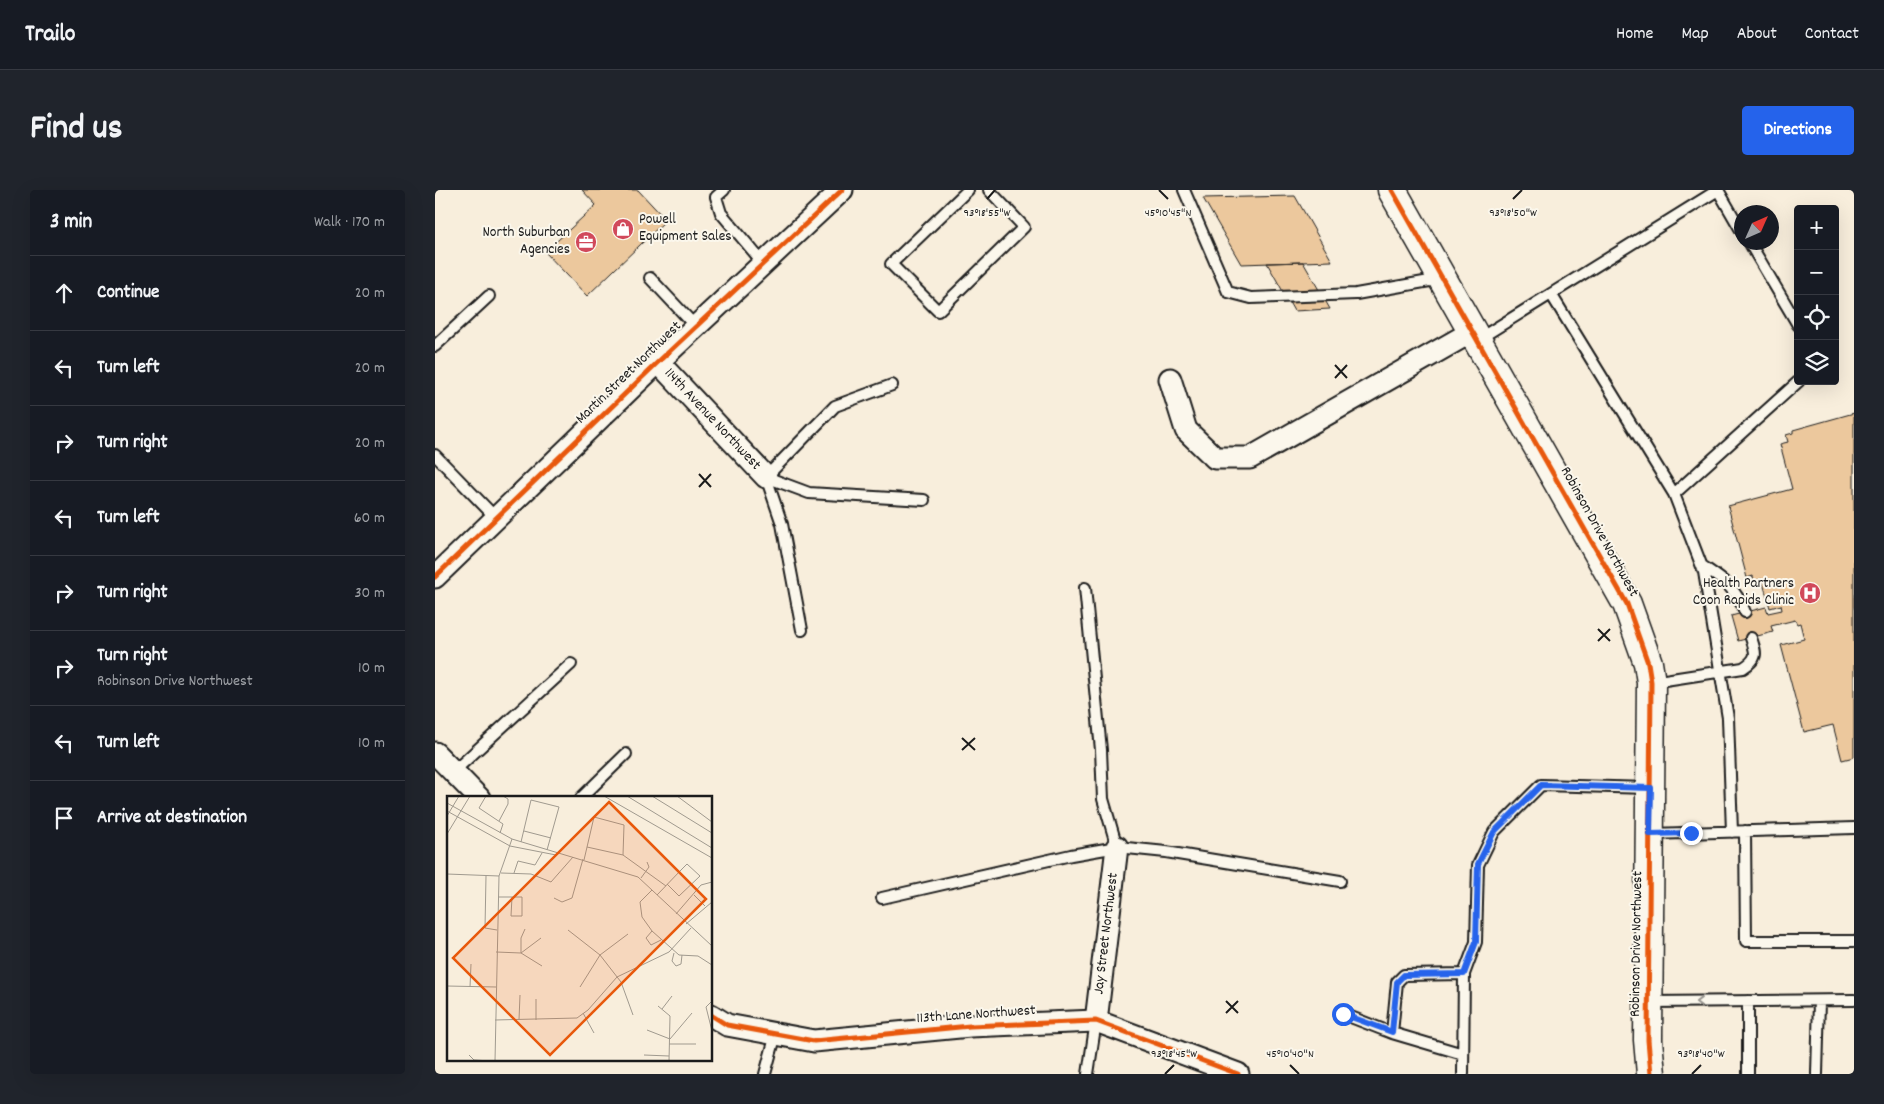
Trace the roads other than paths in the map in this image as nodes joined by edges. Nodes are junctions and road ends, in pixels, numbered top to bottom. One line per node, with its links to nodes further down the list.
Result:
1 (723, 190): 10 (lane)
2 (842, 190): 10 (street, Martin Street Northwest)
3 (968, 190): 4 (lane)
4 (989, 190)
5 (1184, 190): 12 (lane)
6 (1376, 190): 12 (street, Robinson Drive Northwest)
7 (1392, 190): 12 (street, Robinson Drive Northwest)
8 (1734, 218): 13 (lane)
9 (1754, 250): 15 (lane)
10 (764, 264): 16 (street, Martin Street Northwest)
11 (650, 278): 16 (lane)
12 (1443, 278): 17 (street, Robinson Drive Northwest)
13 (1551, 294): 17 (lane); 25 (lane)
14 (489, 296): 18 (lane)
15 (1794, 318)
16 (696, 327): 19 (street, Martin Street Northwest)
17 (1475, 336): 20 (street); 36 (street, Robinson Drive Northwest)
18 (435, 346)
19 (658, 362): 24 (street, 114th Avenue Northwest); 27 (street, Martin Street Northwest)
20 (1170, 379)
21 (892, 385): 24 (lane)
22 (1795, 385): 25 (lane)
23 (435, 455): 27 (lane)
24 (767, 477): 26 (lane); 32 (lane)
25 (1674, 494): 28 (lane)
26 (924, 500)
27 (496, 518): 29 (street, Martin Street Northwest)
28 (1702, 566): 31 (lane); 35 (lane)
29 (435, 577)
30 (1085, 588): 47 (lane)
31 (1745, 612)
32 (802, 630)
33 (1751, 638): 35 (lane)
34 (571, 664): 39 (lane)
35 (1720, 672): 36 (lane); 45 (lane)
36 (1651, 682): 40 (street, Robinson Drive Northwest)
37 (435, 753): 39 (street)
38 (626, 754): 42 (lane)
39 (453, 772): 41 (street)
40 (1651, 788): 46 (street, Robinson Drive Northwest); 51 (lane)
41 (477, 796)
42 (583, 796)
43 (1854, 828): 44 (lane)
44 (1745, 831): 45 (lane); 50 (lane)
45 (1733, 832): 46 (lane)
46 (1650, 834): 55 (street, Robinson Drive Northwest)
47 (1117, 847): 48 (lane); 49 (lane); 58 (street, Jay Street Northwest)
48 (1340, 881)
49 (882, 898)
50 (1854, 941)
51 (1464, 974): 59 (lane); 61 (lane)
52 (1854, 1000): 54 (lane)
53 (1748, 1001): 54 (lane); 55 (lane, one-way to 55); 67 (lane)
54 (1819, 1001): 68 (lane)
55 (1649, 1002): 66 (street, Robinson Drive Northwest)
56 (1343, 1014): 59 (lane)
57 (713, 1015): 60 (street, 113th Lane Northwest)
58 (1095, 1021): 60 (street, 113th Lane Northwest); 63 (lane); 64 (street, 113th Lane Northwest)
59 (1392, 1032): 61 (lane)
60 (776, 1034): 62 (lane)
61 (1463, 1054): 65 (lane)
62 (765, 1074)
63 (1088, 1074)
64 (1238, 1074)
65 (1463, 1074)
66 (1651, 1074)
67 (1748, 1074)
68 (1817, 1074)

